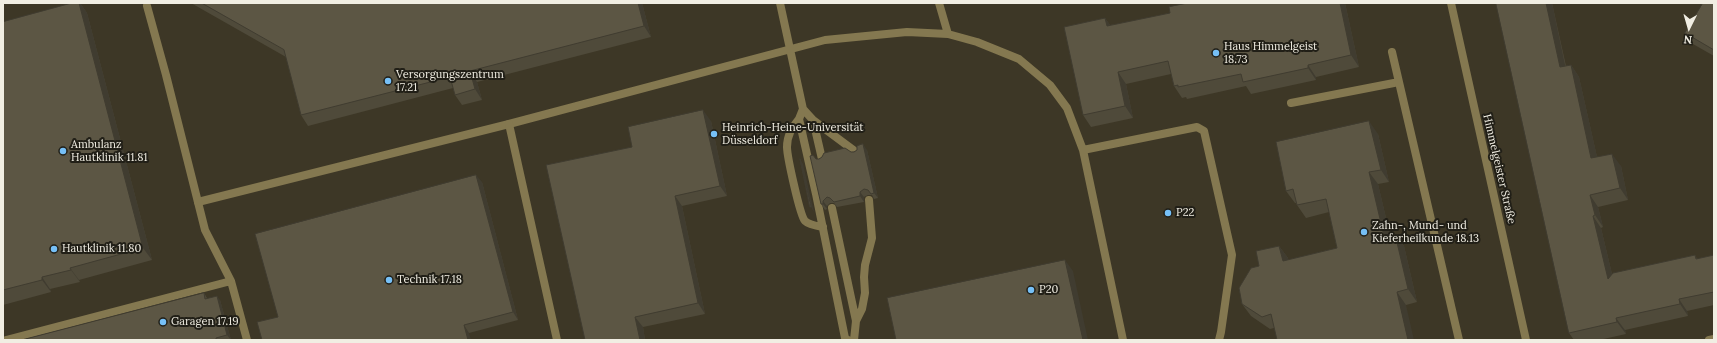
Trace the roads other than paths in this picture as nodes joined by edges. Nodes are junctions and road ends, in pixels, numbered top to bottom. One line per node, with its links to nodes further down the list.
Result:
1 (780, 3): 6 (street)
2 (939, 3): 5 (street)
3 (1451, 3): 32 (street, Himmelgeister Straße)
4 (147, 6): 18 (street)
5 (948, 34): 6 (street); 14 (street)
6 (791, 49): 10 (street); 13 (street)
7 (1392, 52): 8 (street)
8 (1399, 82): 9 (street); 31 (street)
9 (1291, 103)
10 (803, 109): 11 (street); 12 (street)
11 (799, 120): 20 (street); 20 (street)
12 (813, 120): 15 (street); 16 (street)
13 (509, 124): 18 (street); 26 (street)
14 (1083, 150): 29 (street); 30 (street)
15 (856, 152)
16 (822, 160)
17 (870, 200): 22 (street)
18 (198, 202): 21 (street)
19 (832, 208): 22 (street)
20 (823, 227): 27 (street)
21 (231, 281): 24 (street); 25 (street)
22 (856, 321): 28 (street)
23 (1714, 339): 33 (street)
24 (6, 340)
25 (247, 340)
26 (557, 340)
27 (848, 340)
28 (854, 340)
29 (1123, 340)
30 (1219, 340)
31 (1459, 340)
32 (1526, 340)
33 (1709, 340)

